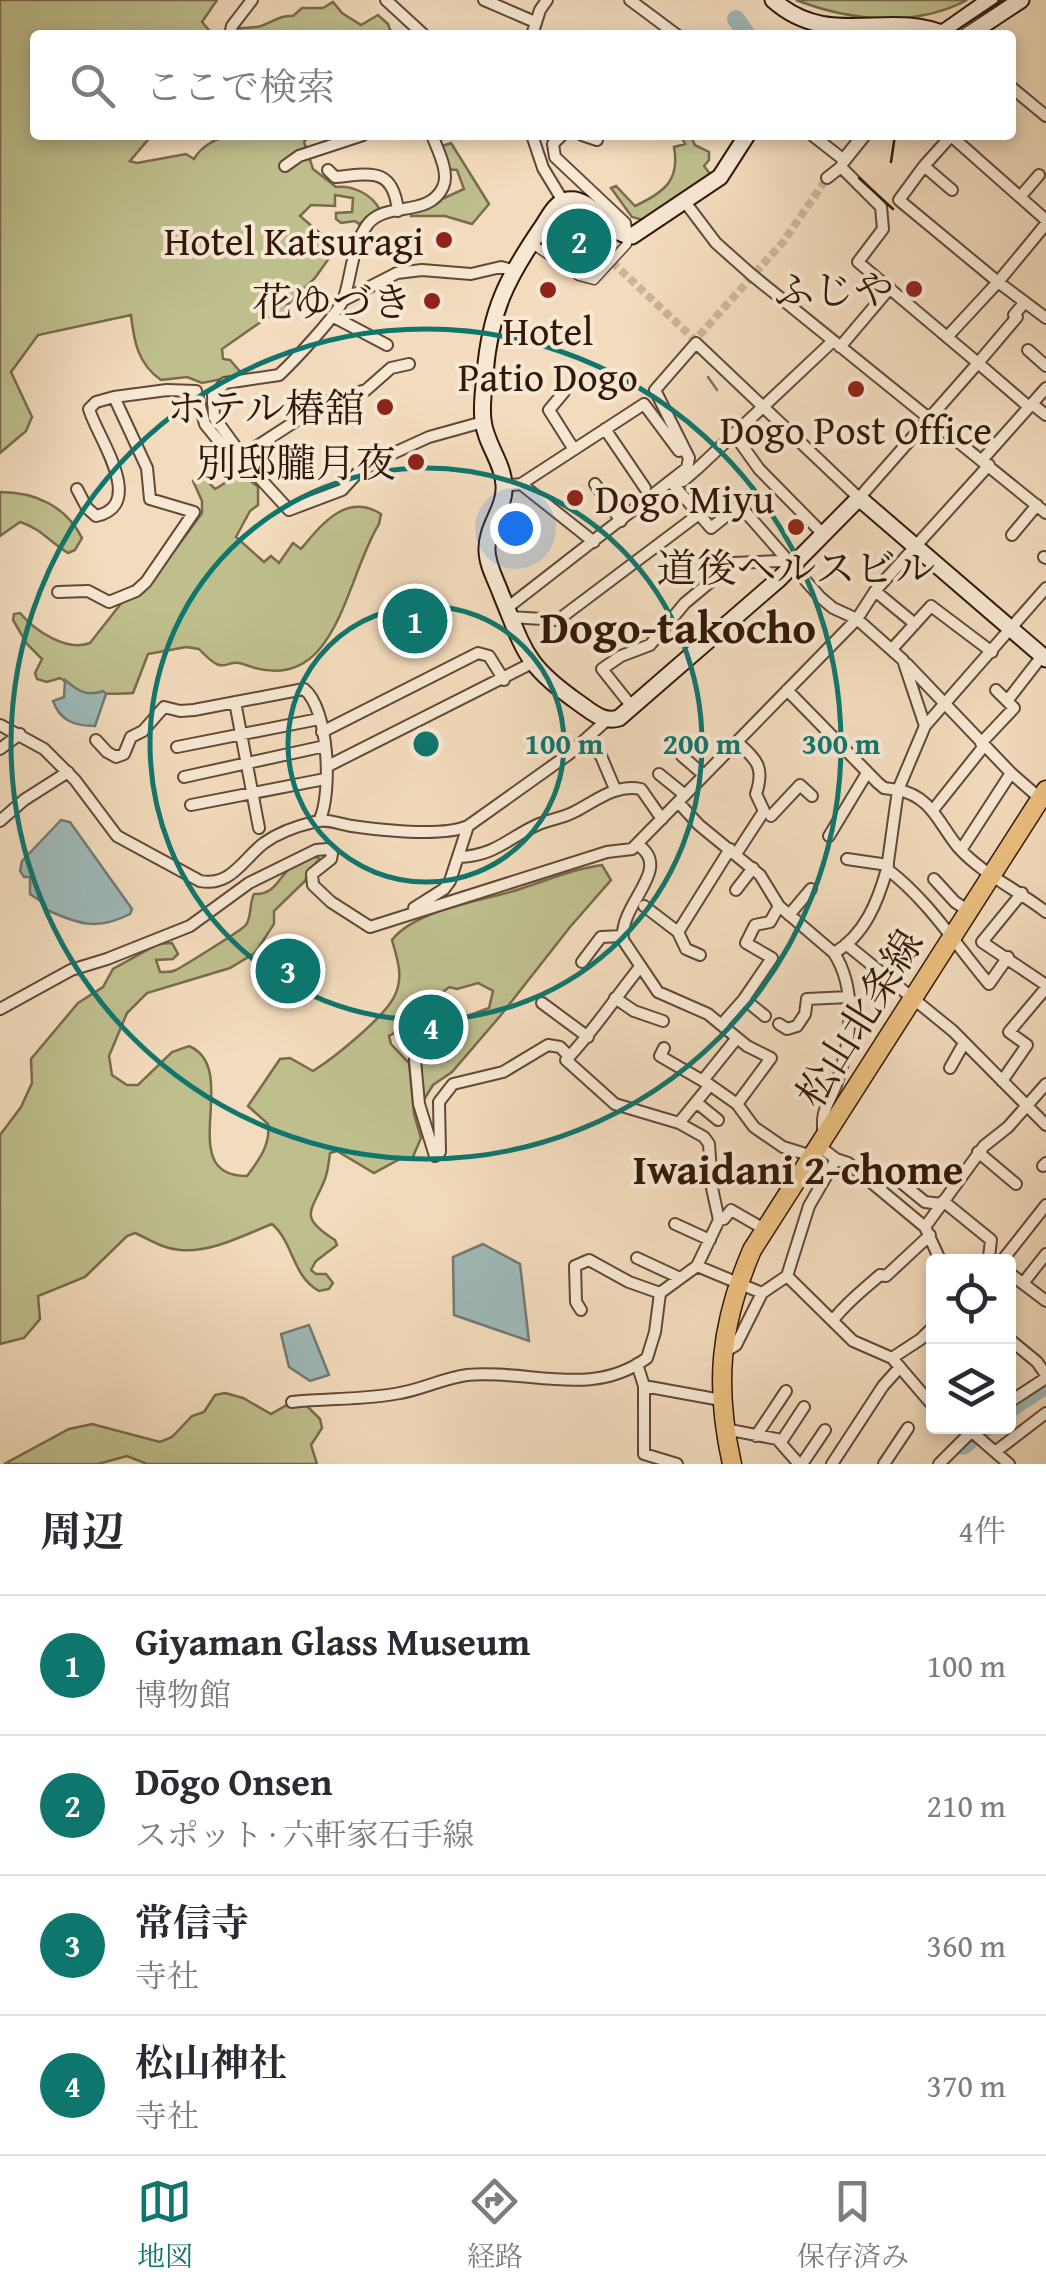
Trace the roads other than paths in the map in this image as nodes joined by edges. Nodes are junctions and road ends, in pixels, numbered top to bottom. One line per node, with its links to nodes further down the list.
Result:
1 (252, 0): 11 (street)
2 (386, 0): 12 (street)
3 (484, 0): 9 (street)
4 (547, 0): 9 (street)
5 (630, 0): 14 (street)
6 (772, 0): 10 (main road)
7 (990, 0): 16 (main road)
8 (1021, 0): 17 (main road)
9 (535, 22): 13 (street)
10 (796, 27): 15 (main road)
11 (231, 30)
12 (419, 30)
13 (533, 30)
14 (671, 30)
15 (929, 30)
16 (949, 30)
17 (976, 30)
18 (1016, 91): 19 (street)
19 (1046, 116)
20 (348, 140): 30 (street)
21 (434, 140): 39 (street)
22 (534, 140): 37 (street)
23 (557, 140): 41 (street)
24 (744, 140): 38 (main road)
25 (817, 140): 29 (street)
26 (860, 140): 29 (street)
27 (946, 140): 31 (street)
28 (956, 140): 36 (street)
29 (842, 164): 34 (street); 47 (street)
30 (285, 166)
31 (924, 166): 35 (street); 46 (street)
32 (328, 170): 39 (street)
33 (1039, 175): 36 (street)
34 (827, 178)
35 (952, 190)
36 (1020, 197): 40 (street)
37 (563, 201): 41 (main road); 43 (main road)
38 (685, 202): 41 (main road); 53 (street)
39 (398, 211): 48 (street)
40 (1046, 222): 42 (street)
41 (626, 236): 43 (street)
42 (1033, 239): 44 (street); 46 (street)
43 (531, 243): 45 (main road)
44 (1046, 248)
45 (516, 270): 48 (street); 66 (main road)
46 (998, 282): 49 (street); 52 (street)
47 (890, 288): 52 (street); 53 (street)
48 (344, 300): 50 (street)
49 (1024, 302): 51 (street); 56 (street)
50 (332, 316): 54 (street); 71 (street)
51 (1046, 318)
52 (947, 336): 56 (street)
53 (836, 344): 63 (street); 65 (street)
54 (388, 345)
55 (1028, 350): 58 (street)
56 (978, 363): 62 (street); 65 (street)
57 (408, 364): 71 (street)
58 (1046, 366)
59 (1046, 388): 62 (street)
60 (564, 392): 69 (street)
61 (114, 397): 73 (street); 79 (street); 91 (street)
62 (1030, 406): 64 (street); 72 (street)
63 (763, 408): 68 (street); 70 (street); 80 (street)
64 (1046, 415)
65 (930, 418): 72 (street); 80 (street)
66 (483, 422): 73 (street); 77 (main road)
67 (606, 429): 69 (street); 70 (street); 78 (street)
68 (734, 434): 74 (street); 84 (street)
69 (572, 448): 75 (street)
70 (684, 451): 74 (street)
71 (242, 456): 73 (street)
72 (985, 463): 81 (street); 87 (street)
73 (254, 472)
74 (671, 482): 82 (street); 83 (street)
75 (522, 484): 77 (street); 86 (street)
76 (595, 484): 83 (street)
77 (504, 486): 92 (main road)
78 (645, 488)
79 (77, 489)
80 (858, 498): 84 (main road); 87 (main road)
81 (1041, 509): 85 (street)
82 (698, 514): 88 (street); 92 (street)
83 (621, 521): 86 (street)
84 (823, 534): 88 (main road)
85 (1012, 534)
86 (594, 542): 92 (street)
87 (916, 549): 90 (street); 95 (main road)
88 (793, 564): 93 (street); 107 (main road); 107 (street)
89 (1046, 588): 95 (street)
90 (876, 591): 93 (street); 94 (street)
91 (58, 592)
92 (509, 613): 100 (main road)
93 (857, 619): 96 (street); 102 (street)
94 (915, 624): 96 (street); 97 (street)
95 (1011, 630): 97 (street); 98 (main road)
96 (892, 649): 99 (street)
97 (992, 652): 106 (street)
98 (1044, 658): 104 (street)
99 (903, 660): 106 (street); 111 (street)
100 (532, 663): 101 (street); 109 (main road)
101 (504, 680): 112 (street); 124 (street)
102 (787, 690): 118 (street); 126 (street)
103 (996, 690): 104 (street)
104 (1007, 701): 119 (street)
105 (234, 702): 108 (street); 114 (street); 115 (street)
106 (946, 703): 111 (street); 119 (street)
107 (633, 708): 109 (main road)
108 (319, 718): 112 (street); 114 (street)
109 (607, 720): 116 (street)
110 (0, 725): 113 (street)
111 (925, 726): 133 (street)
112 (322, 732): 120 (street)
113 (20, 734): 122 (street); 125 (street)
114 (241, 734): 121 (street); 123 (street)
115 (96, 740)
116 (586, 740): 132 (street); 144 (street)
117 (689, 742): 129 (street)
118 (737, 742): 129 (street); 140 (street)
119 (983, 744): 127 (street); 139 (street)
120 (325, 746): 123 (street); 124 (street)
121 (176, 747)
122 (0, 749)
123 (246, 763): 130 (street); 134 (street)
124 (328, 766): 131 (street)
125 (68, 772): 142 (street); 143 (street)
126 (868, 773): 133 (street); 146 (street)
127 (1011, 773): 136 (street); 148 (street)
128 (660, 774): 137 (street)
129 (704, 775): 137 (street)
130 (184, 777)
131 (325, 779): 134 (street); 142 (street)
132 (615, 789): 141 (street); 150 (street)
133 (898, 790): 139 (street); 152 (street)
134 (252, 793): 138 (street); 145 (street)
135 (812, 796): 140 (street)
136 (1044, 797): 154 (main road, 松山北条線)
137 (682, 798): 141 (street); 149 (street)
138 (190, 804)
139 (933, 810): 148 (street)
140 (772, 816): 149 (street)
141 (662, 818): 147 (street)
142 (320, 820): 144 (street)
143 (0, 821)
144 (468, 826): 150 (street)
145 (259, 828)
146 (829, 836)
147 (638, 845): 163 (street); 166 (street)
148 (960, 850): 154 (street)
149 (733, 852): 153 (street); 165 (street)
150 (460, 857): 163 (street)
151 (847, 858): 152 (street)
152 (888, 867): 167 (street); 168 (street)
153 (753, 868): 157 (street); 161 (street)
154 (992, 875): 158 (street); 162 (main road, 松山北条線)
155 (934, 879): 162 (street)
156 (811, 889): 164 (street)
157 (736, 890)
158 (1022, 894): 159 (street); 171 (street)
159 (1044, 905)
160 (644, 906): 165 (street)
161 (779, 906): 164 (street); 178 (street)
162 (969, 910): 167 (main road, 松山北条線)
163 (409, 912): 180 (street)
164 (789, 915): 169 (street)
165 (678, 932): 170 (street)
166 (622, 936): 172 (street); 173 (street)
167 (951, 939): 171 (street); 177 (main road, 松山北条線)
168 (846, 944): 169 (street); 177 (street)
169 (834, 953): 175 (street)
170 (700, 955)
171 (1008, 957): 174 (street)
172 (582, 962)
173 (640, 967): 176 (street); 183 (street)
174 (1046, 986): 192 (street)
175 (848, 996): 184 (street); 201 (street)
176 (615, 998): 182 (street); 185 (street)
177 (914, 998): 187 (street); 201 (main road, 松山北条線)
178 (744, 999): 181 (street); 183 (street)
179 (542, 1004): 185 (street)
180 (0, 1009)
181 (764, 1016)
182 (663, 1021)
183 (722, 1024): 186 (street)
184 (779, 1024)
185 (588, 1037): 189 (street)
186 (737, 1038): 193 (street); 196 (street)
187 (964, 1042): 191 (street); 192 (street)
188 (664, 1048): 193 (street)
189 (569, 1056): 190 (street); 199 (street)
190 (415, 1060)
191 (950, 1068)
192 (1002, 1081): 197 (street)
193 (707, 1082): 195 (street); 196 (street)
194 (1046, 1084): 197 (street)
195 (696, 1102): 198 (street); 199 (street)
196 (736, 1104): 201 (street)
197 (1028, 1107): 200 (street); 202 (street)
198 (718, 1120)
199 (679, 1124): 208 (street)
200 (1046, 1125)
201 (819, 1146): 203 (street); 210 (main road, 松山北条線)
202 (978, 1152): 205 (street); 206 (street)
203 (836, 1159): 211 (street); 219 (street)
204 (892, 1176): 206 (street)
205 (1016, 1184)
206 (942, 1203): 211 (street); 214 (street)
207 (1046, 1204): 215 (street)
208 (719, 1220): 210 (street); 212 (street)
209 (675, 1224): 212 (street)
210 (764, 1229): 223 (main road, 松山北条線)
211 (928, 1231): 213 (street); 228 (street)
212 (710, 1240): 218 (street)
213 (937, 1254)
214 (989, 1254)
215 (1004, 1254)
216 (1046, 1254): 220 (street)
217 (637, 1258): 221 (street)
218 (697, 1266): 221 (street); 223 (street)
219 (786, 1276): 225 (street); 228 (street)
220 (1016, 1277)
221 (680, 1278): 224 (street)
222 (1016, 1280): 226 (street)
223 (739, 1281): 225 (street); 231 (main road, 松山北条線)
224 (660, 1293): 227 (street); 233 (street)
225 (762, 1294): 231 (street)
226 (1046, 1301)
227 (581, 1310)
228 (833, 1320): 232 (street)
229 (926, 1334): 232 (street)
230 (1015, 1344): 234 (street)
231 (722, 1354): 239 (main road, 松山北条線)
232 (896, 1363): 237 (street); 254 (street)
233 (638, 1364): 235 (street); 240 (street)
234 (1046, 1376): 238 (street)
235 (644, 1386): 239 (street); 251 (street)
236 (786, 1391): 248 (street)
237 (926, 1397)
238 (1016, 1397)
239 (721, 1400): 244 (main road, 松山北条線)
240 (292, 1402)
241 (804, 1407): 249 (street)
242 (1046, 1413): 250 (street)
243 (908, 1428): 255 (street)
244 (725, 1429): 248 (street); 252 (main road, 松山北条線)
245 (824, 1430): 253 (street)
246 (965, 1434): 256 (street)
247 (974, 1434): 250 (street)
248 (756, 1436): 249 (street)
249 (782, 1442): 253 (street)
250 (994, 1452): 257 (street)
251 (677, 1464)
252 (732, 1464)
253 (801, 1464)
254 (832, 1464)
255 (884, 1464)
256 (939, 1464)
257 (1008, 1464)

